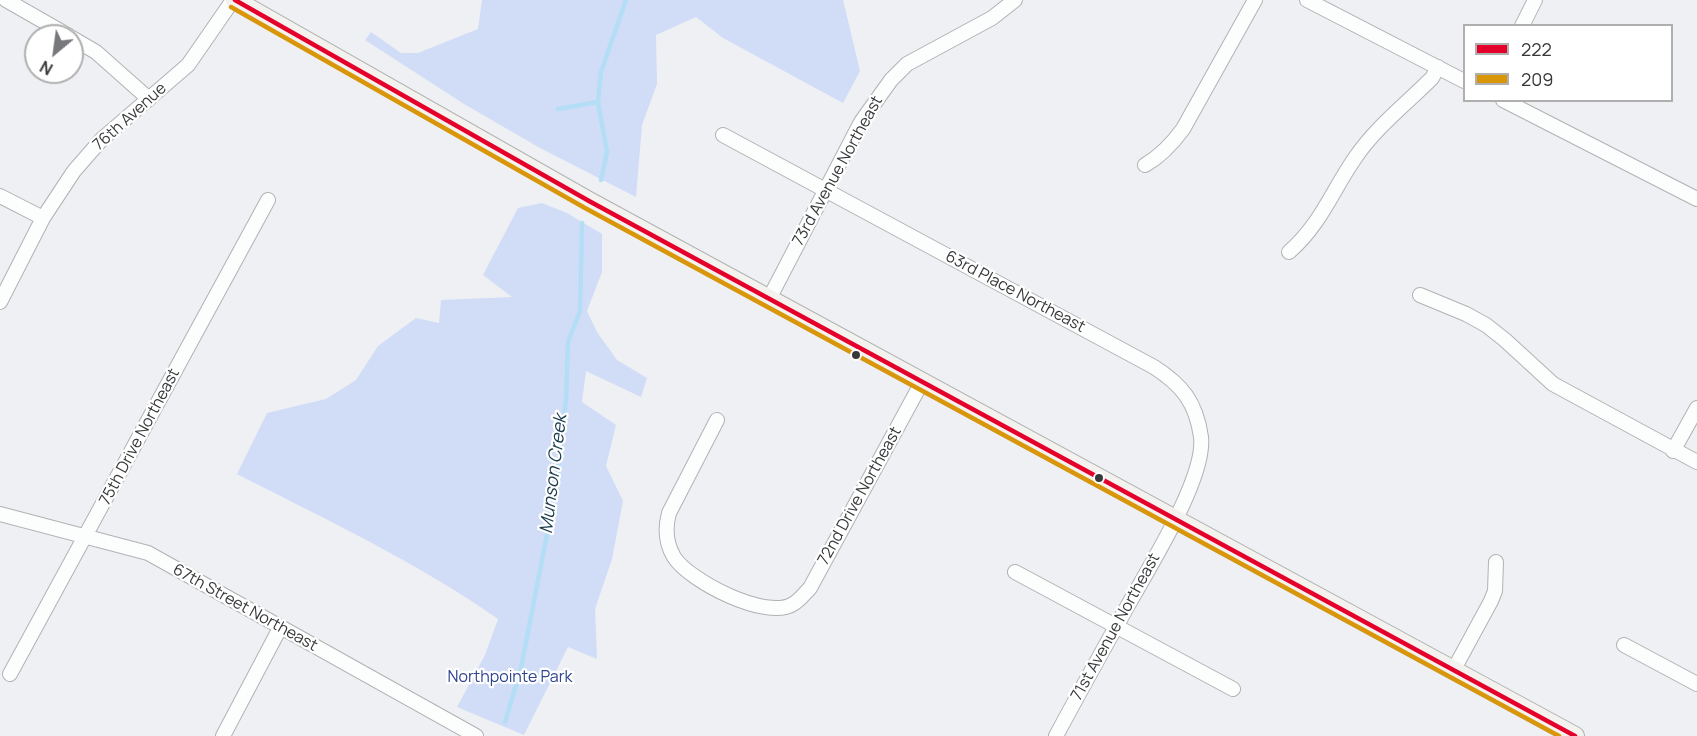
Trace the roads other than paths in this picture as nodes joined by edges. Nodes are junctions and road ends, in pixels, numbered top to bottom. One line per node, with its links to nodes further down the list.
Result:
1 (6, 0): 7 (street)
2 (234, 0): 12 (street, 76th Avenue); 23 (main road)
3 (1015, 0): 16 (street, 73rd Avenue Northeast)
4 (1255, 0): 15 (street)
5 (1307, 0): 10 (street)
6 (1535, 0): 8 (street)
7 (48, 24)
8 (1523, 24)
9 (84, 45): 12 (street)
10 (1437, 67): 11 (street); 21 (street)
11 (1463, 80)
12 (149, 99): 20 (street, 76th Avenue)
13 (1507, 102): 18 (street)
14 (723, 135): 16 (street, 63rd Place Northeast)
15 (1145, 165)
16 (825, 191): 23 (street, 73rd Avenue Northeast); 31 (street, 63rd Place Northeast)
17 (0, 196): 20 (street)
18 (1697, 199)
19 (268, 200): 32 (street, 75th Drive Northeast)
20 (43, 218): 24 (street, 76th Avenue)
21 (1289, 252)
22 (1420, 295): 28 (street)
23 (769, 299): 25 (main road)
24 (0, 302)
25 (922, 382): 27 (street, 72nd Drive Northeast); 31 (main road)
26 (1697, 408): 28 (street)
27 (717, 420)
28 (1673, 451): 29 (street)
29 (1697, 462)
30 (0, 514): 32 (street, 67th Street Northeast)
31 (1176, 518): 35 (street, 71st Avenue Northeast); 38 (main road)
32 (87, 536): 36 (street, 67th Street Northeast); 39 (street, 75th Drive Northeast)
33 (1496, 562): 38 (street)
34 (1015, 572): 35 (street)
35 (1116, 626): 41 (street); 44 (street, 71st Avenue Northeast)
36 (280, 628): 42 (street); 43 (street, 67th Street Northeast)
37 (1624, 645): 40 (street)
38 (1453, 671): 45 (main road)
39 (10, 674)
40 (1697, 684)
41 (1233, 689)
42 (223, 736)
43 (476, 736)
44 (1056, 736)
45 (1575, 736)

